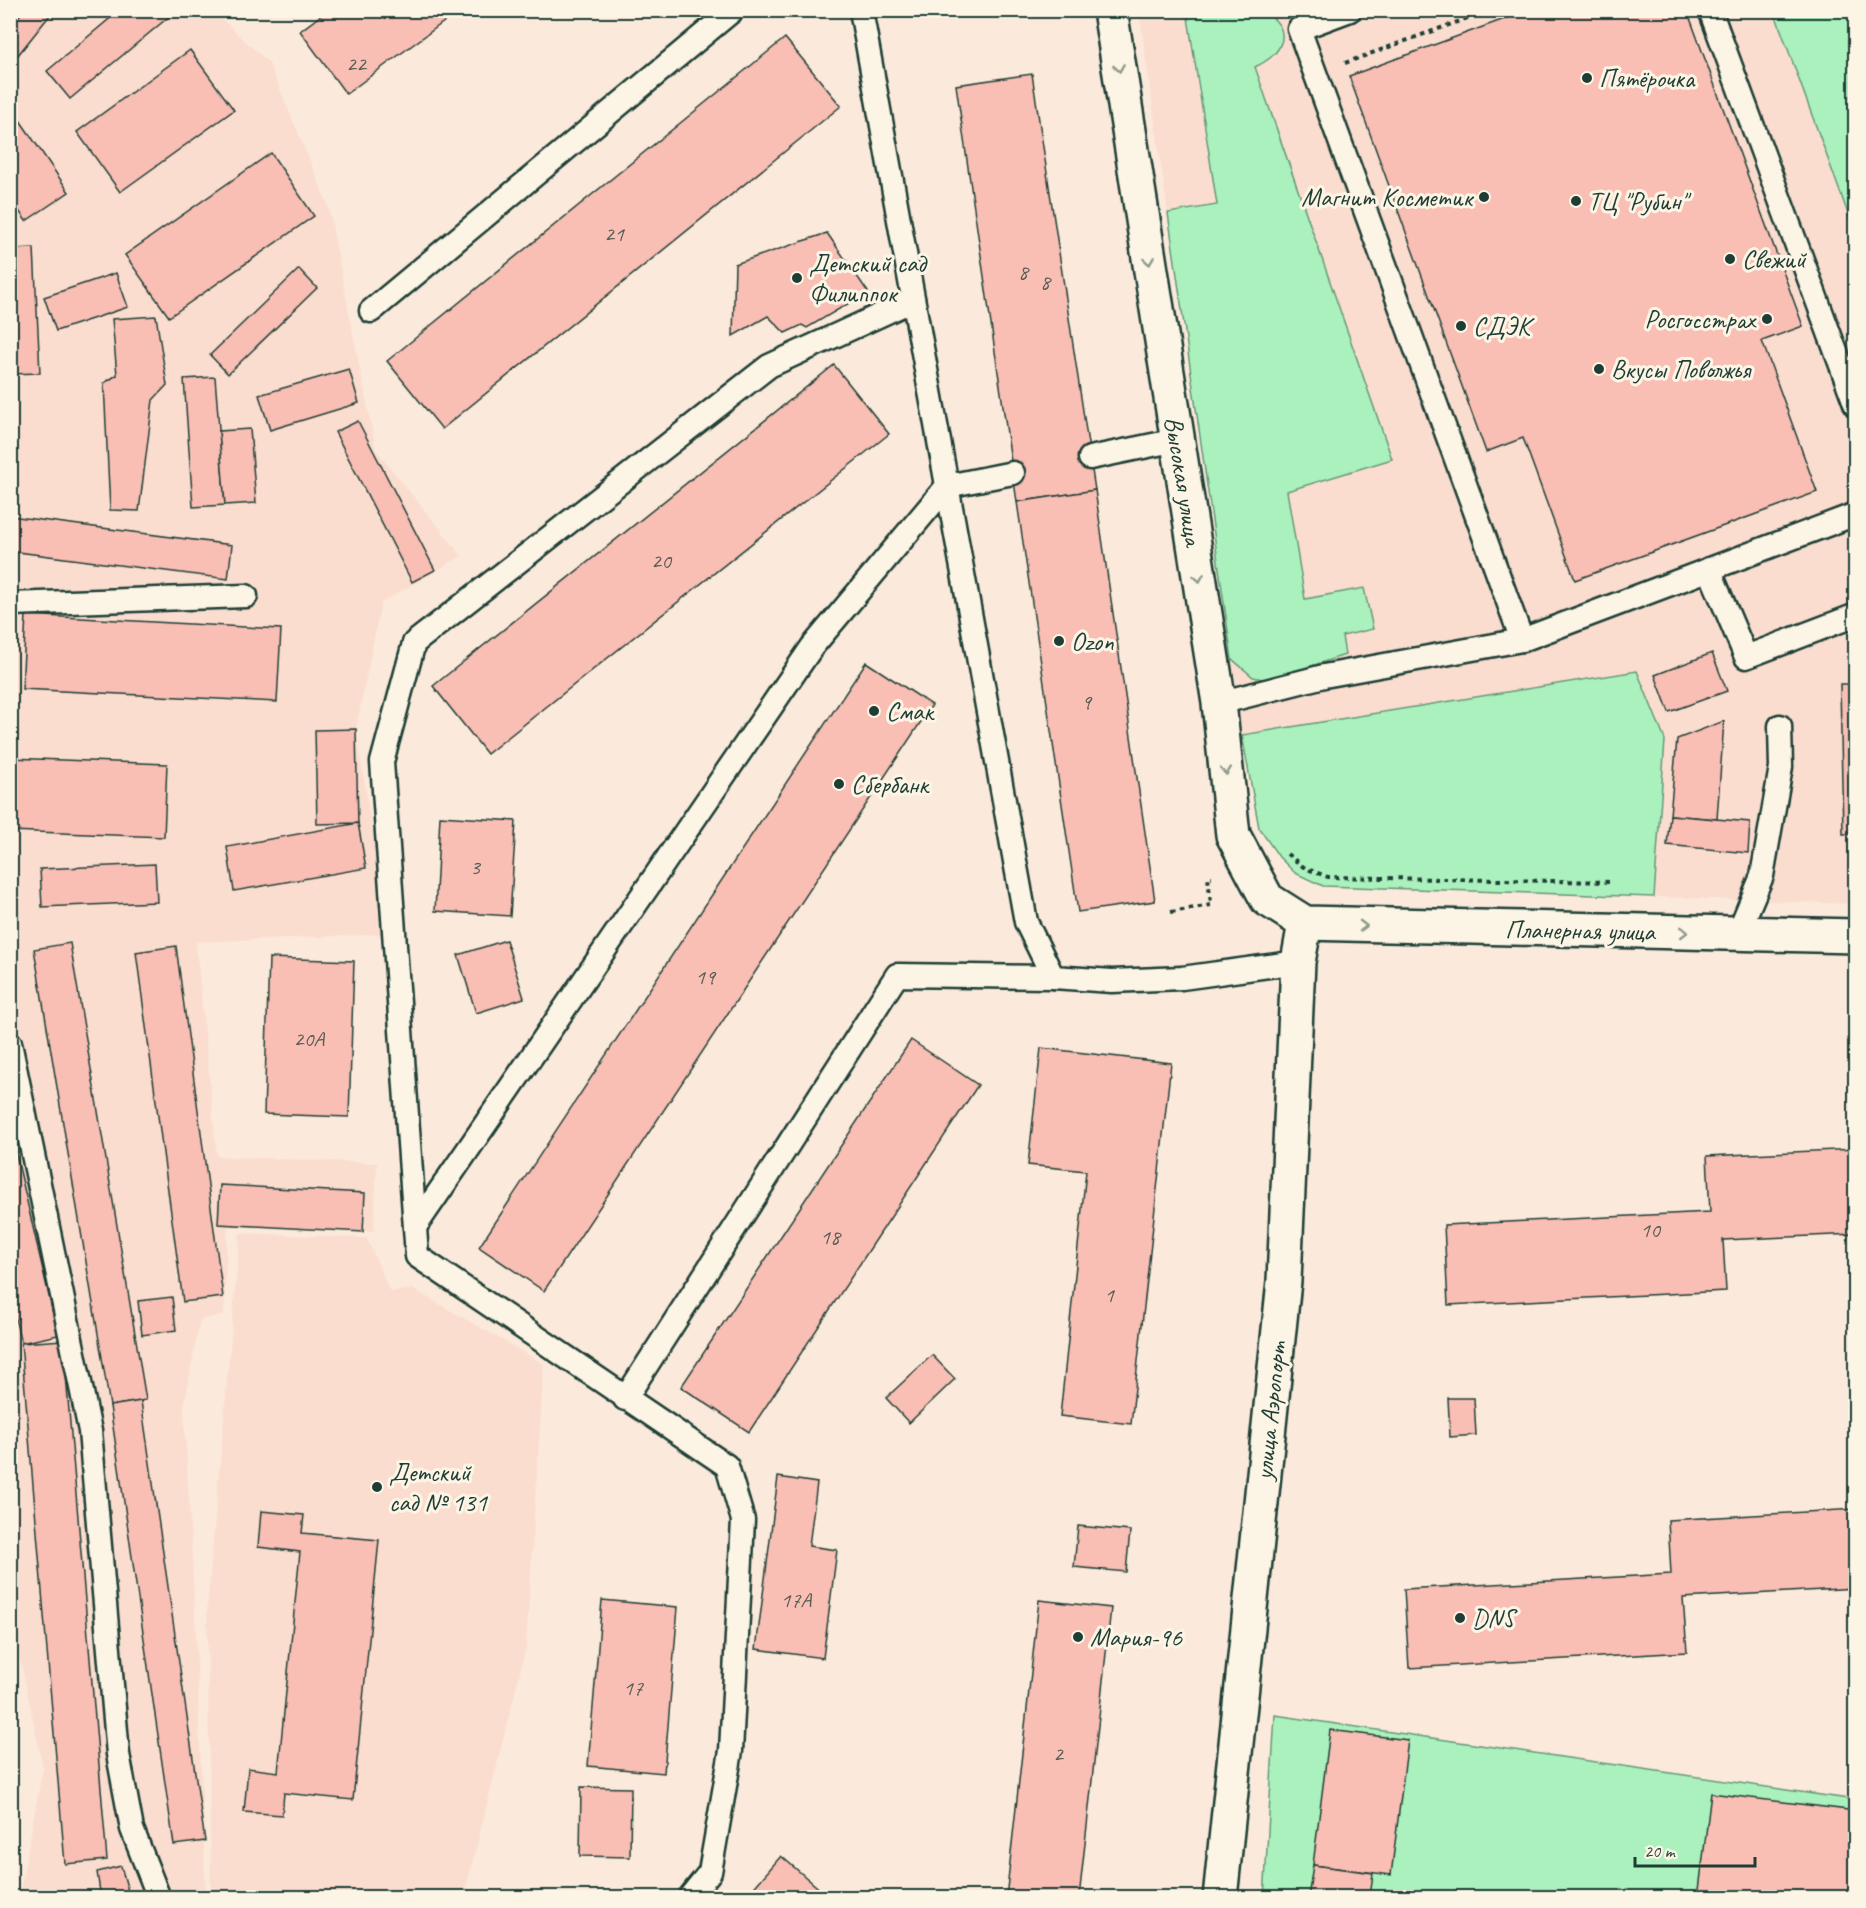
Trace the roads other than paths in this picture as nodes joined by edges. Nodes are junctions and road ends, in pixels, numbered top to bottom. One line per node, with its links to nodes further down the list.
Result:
1 (733, 10): 8 (lane)
2 (861, 10): 7 (lane)
3 (1110, 10): 10 (main road, Высокая улица, one-way to 10)
4 (1350, 10): 6 (lane)
5 (1710, 10): 9 (lane)
6 (1303, 18): 19 (lane)
7 (914, 300): 13 (lane); 28 (lane)
8 (370, 311)
9 (1856, 406)
10 (1177, 440): 11 (lane); 20 (main road, Высокая улица, one-way to 20)
11 (1090, 458)
12 (1013, 473): 13 (lane)
13 (947, 486): 26 (lane); 28 (lane)
14 (1856, 514): 15 (lane)
15 (1709, 569): 18 (lane); 19 (lane)
16 (246, 596): 17 (lane)
17 (10, 604)
18 (1856, 615)
19 (1522, 640): 20 (lane)
20 (1220, 703): 22 (main road, Высокая улица, one-way to 22)
21 (1780, 726): 23 (lane)
22 (1305, 923): 23 (main road, Планерная улица, one-way to 23); 25 (main road, улица Аэропорт)
23 (1738, 933): 24 (main road, Планерная улица)
24 (1856, 936)
25 (1298, 962): 26 (lane); 32 (main road, улица Аэропорт)
26 (1053, 977): 29 (lane)
27 (10, 1043): 30 (lane)
28 (415, 1227): 29 (lane)
29 (625, 1399): 31 (lane)
30 (159, 1898)
31 (689, 1898)
32 (1220, 1898)

